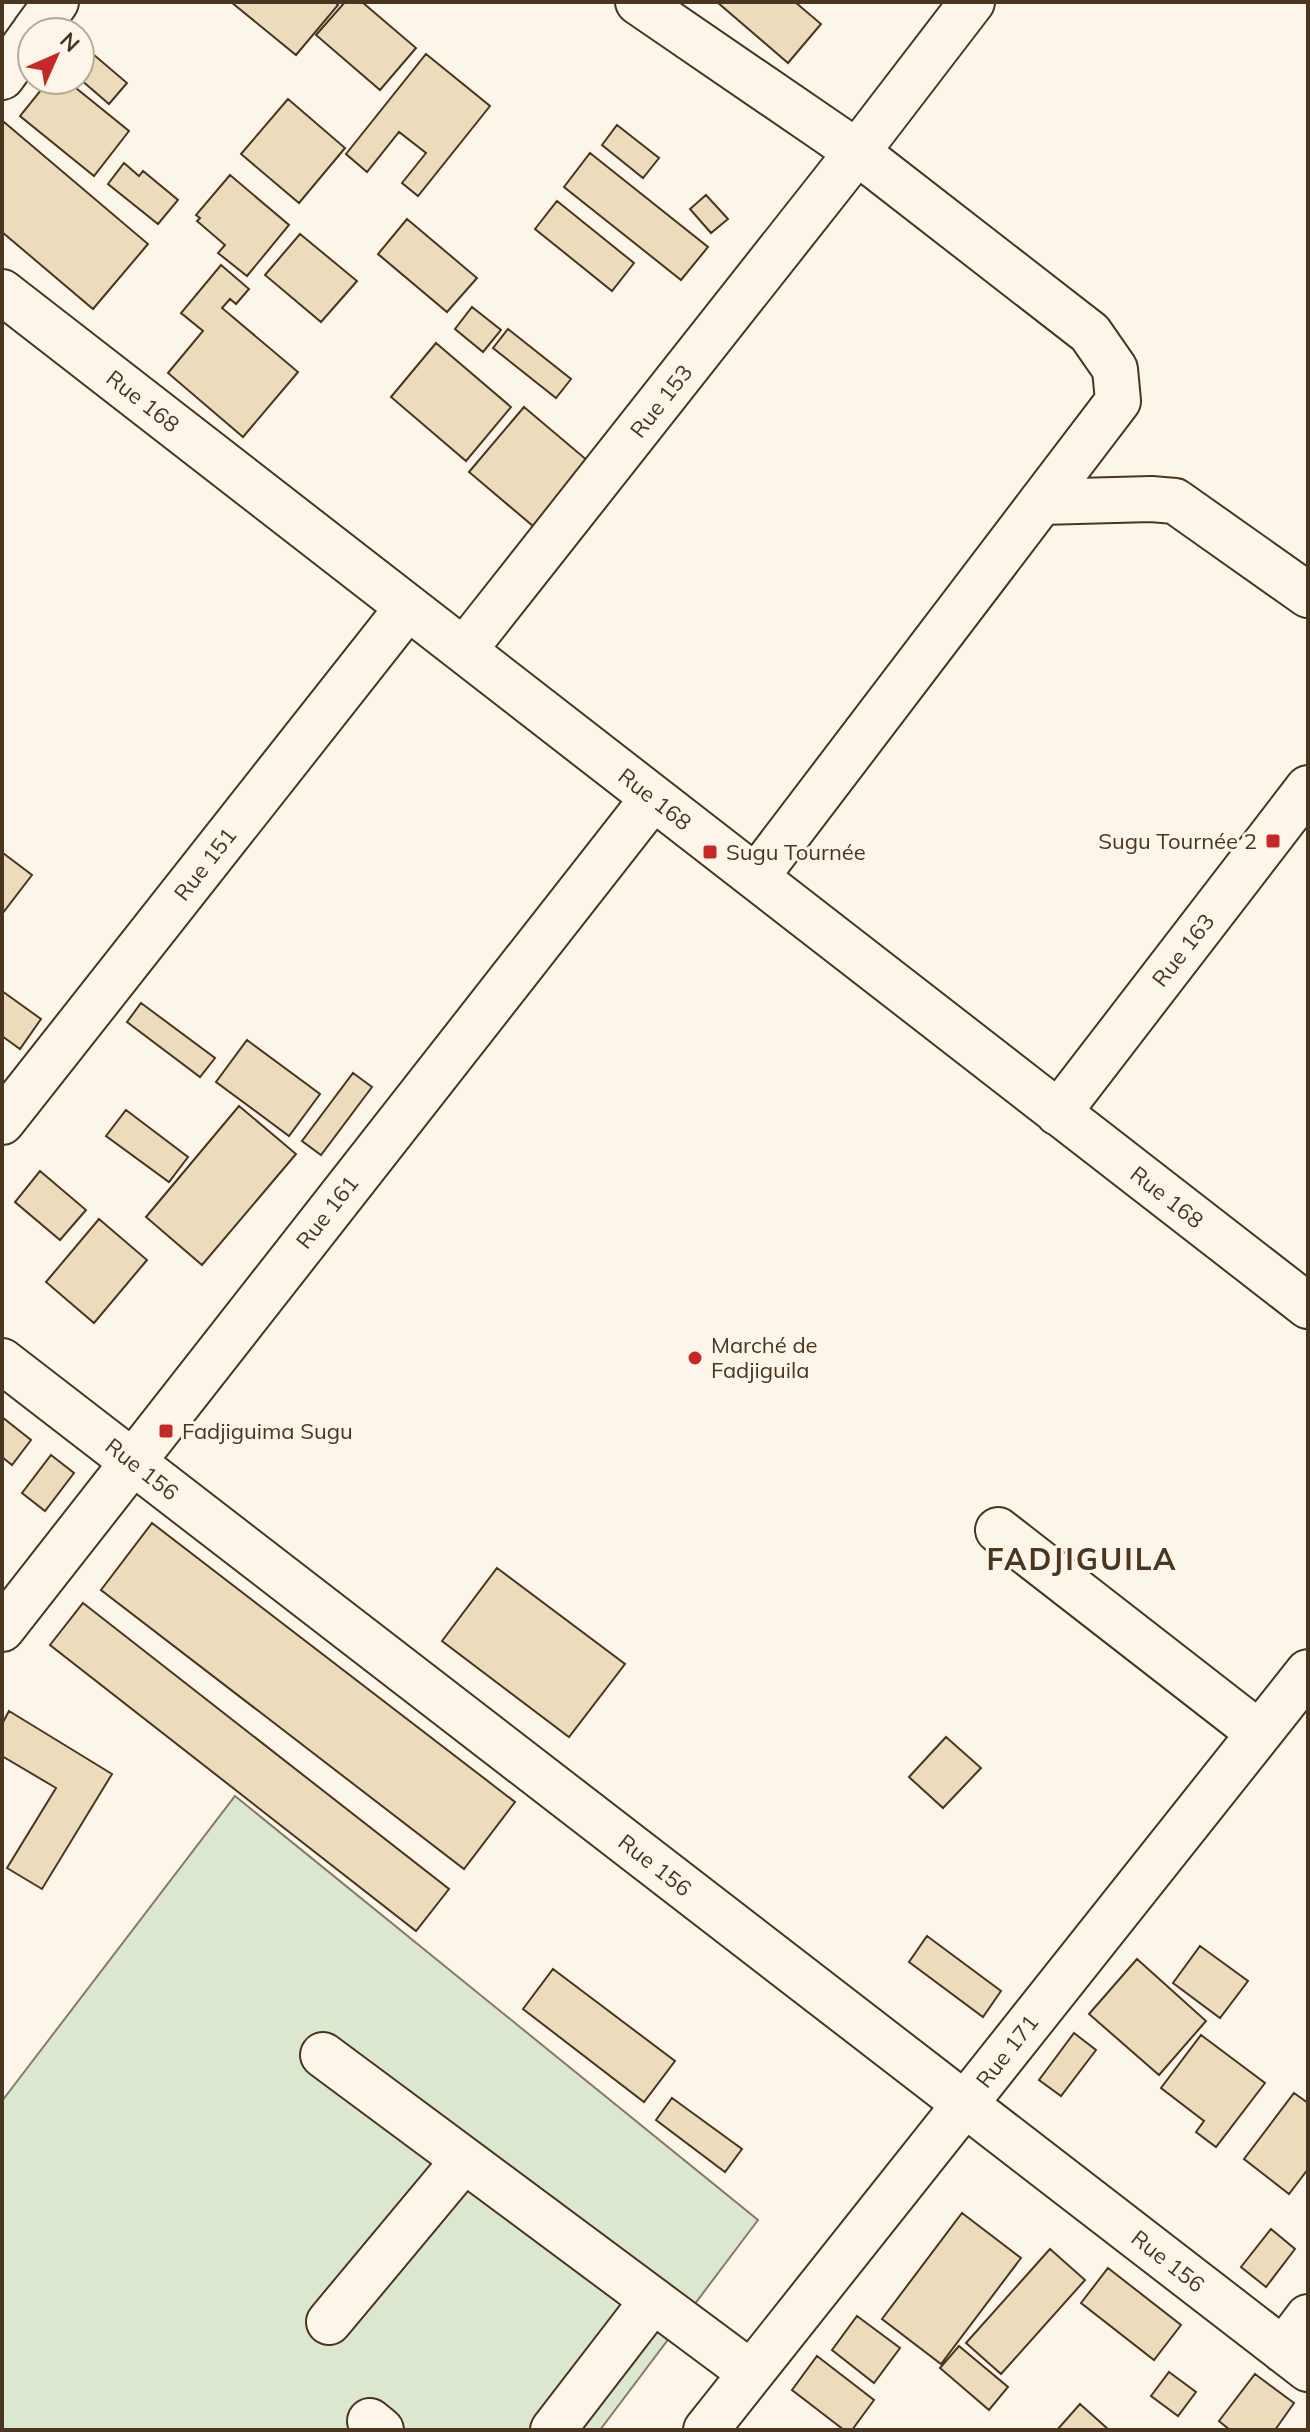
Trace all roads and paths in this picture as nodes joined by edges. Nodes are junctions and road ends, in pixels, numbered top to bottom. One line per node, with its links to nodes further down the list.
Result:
1 (638, 2): 5 (street)
2 (972, 2): 5 (street, Rue 153)
3 (16, 58): 4 (street)
4 (2, 77)
5 (857, 152): 7 (street); 10 (street, Rue 153)
6 (2, 292): 9 (street, Rue 168)
7 (1041, 502): 8 (street); 13 (street)
8 (1308, 595)
9 (408, 607): 10 (street, Rue 168); 14 (street, Rue 151)
10 (464, 650): 12 (street, Rue 168)
11 (1308, 788): 15 (street, Rue 163)
12 (653, 798): 13 (street, Rue 168); 18 (street, Rue 161)
13 (756, 877): 15 (street, Rue 168)
14 (10, 1095)
15 (1058, 1113): 16 (street, Rue 168)
16 (1308, 1306)
17 (2, 1361): 18 (street, Rue 156)
18 (131, 1461): 20 (street, Rue 161); 24 (street, Rue 156)
19 (998, 1530): 22 (street)
20 (2, 1629)
21 (1308, 1672): 22 (street, Rue 171)
22 (1259, 1733): 24 (street, Rue 171)
23 (323, 2055): 25 (street)
24 (965, 2105): 28 (street, Rue 156); 29 (street, Rue 171)
25 (464, 2160): 26 (street); 27 (street)
26 (653, 2300): 29 (street); 30 (street)
27 (329, 2322)
28 (1300, 2345)
29 (751, 2373): 31 (street, Rue 171)
30 (553, 2430)
31 (706, 2430)

